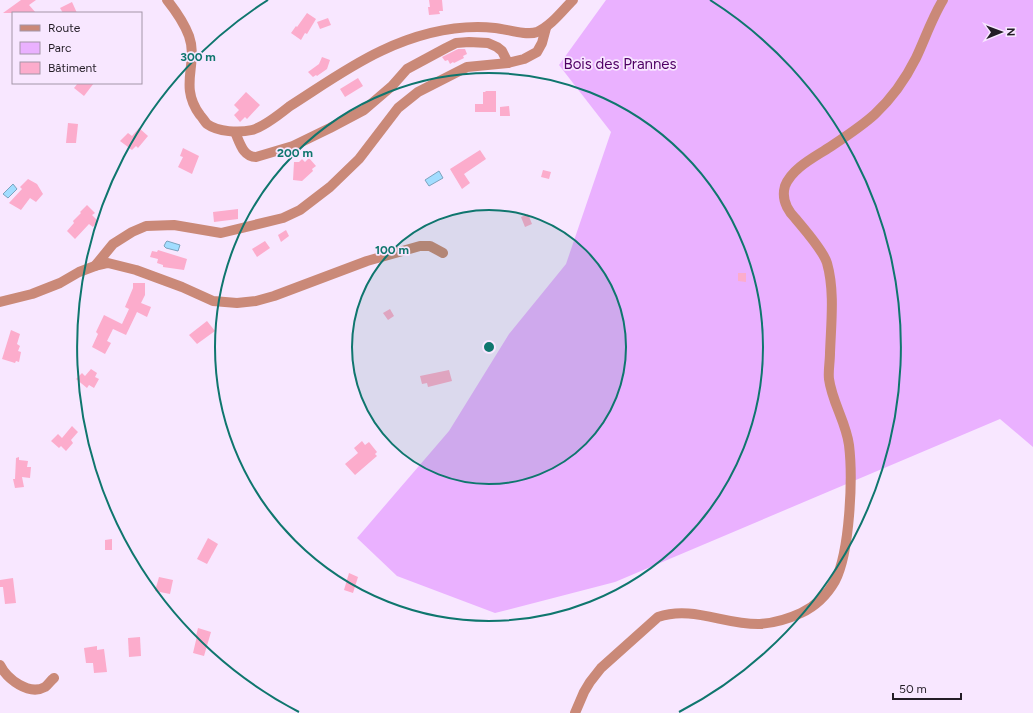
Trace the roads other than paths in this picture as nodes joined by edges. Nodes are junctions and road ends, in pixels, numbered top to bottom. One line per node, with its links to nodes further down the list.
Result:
1 (167, 0): 6 (street)
2 (573, 0): 4 (street)
3 (944, 0): 12 (street)
4 (546, 28): 5 (street); 6 (street)
5 (508, 62): 6 (street); 8 (street)
6 (235, 132)
7 (443, 253): 8 (street)
8 (95, 266): 9 (street)
9 (0, 302)
10 (0, 665): 11 (street)
11 (54, 678)
12 (575, 713)

